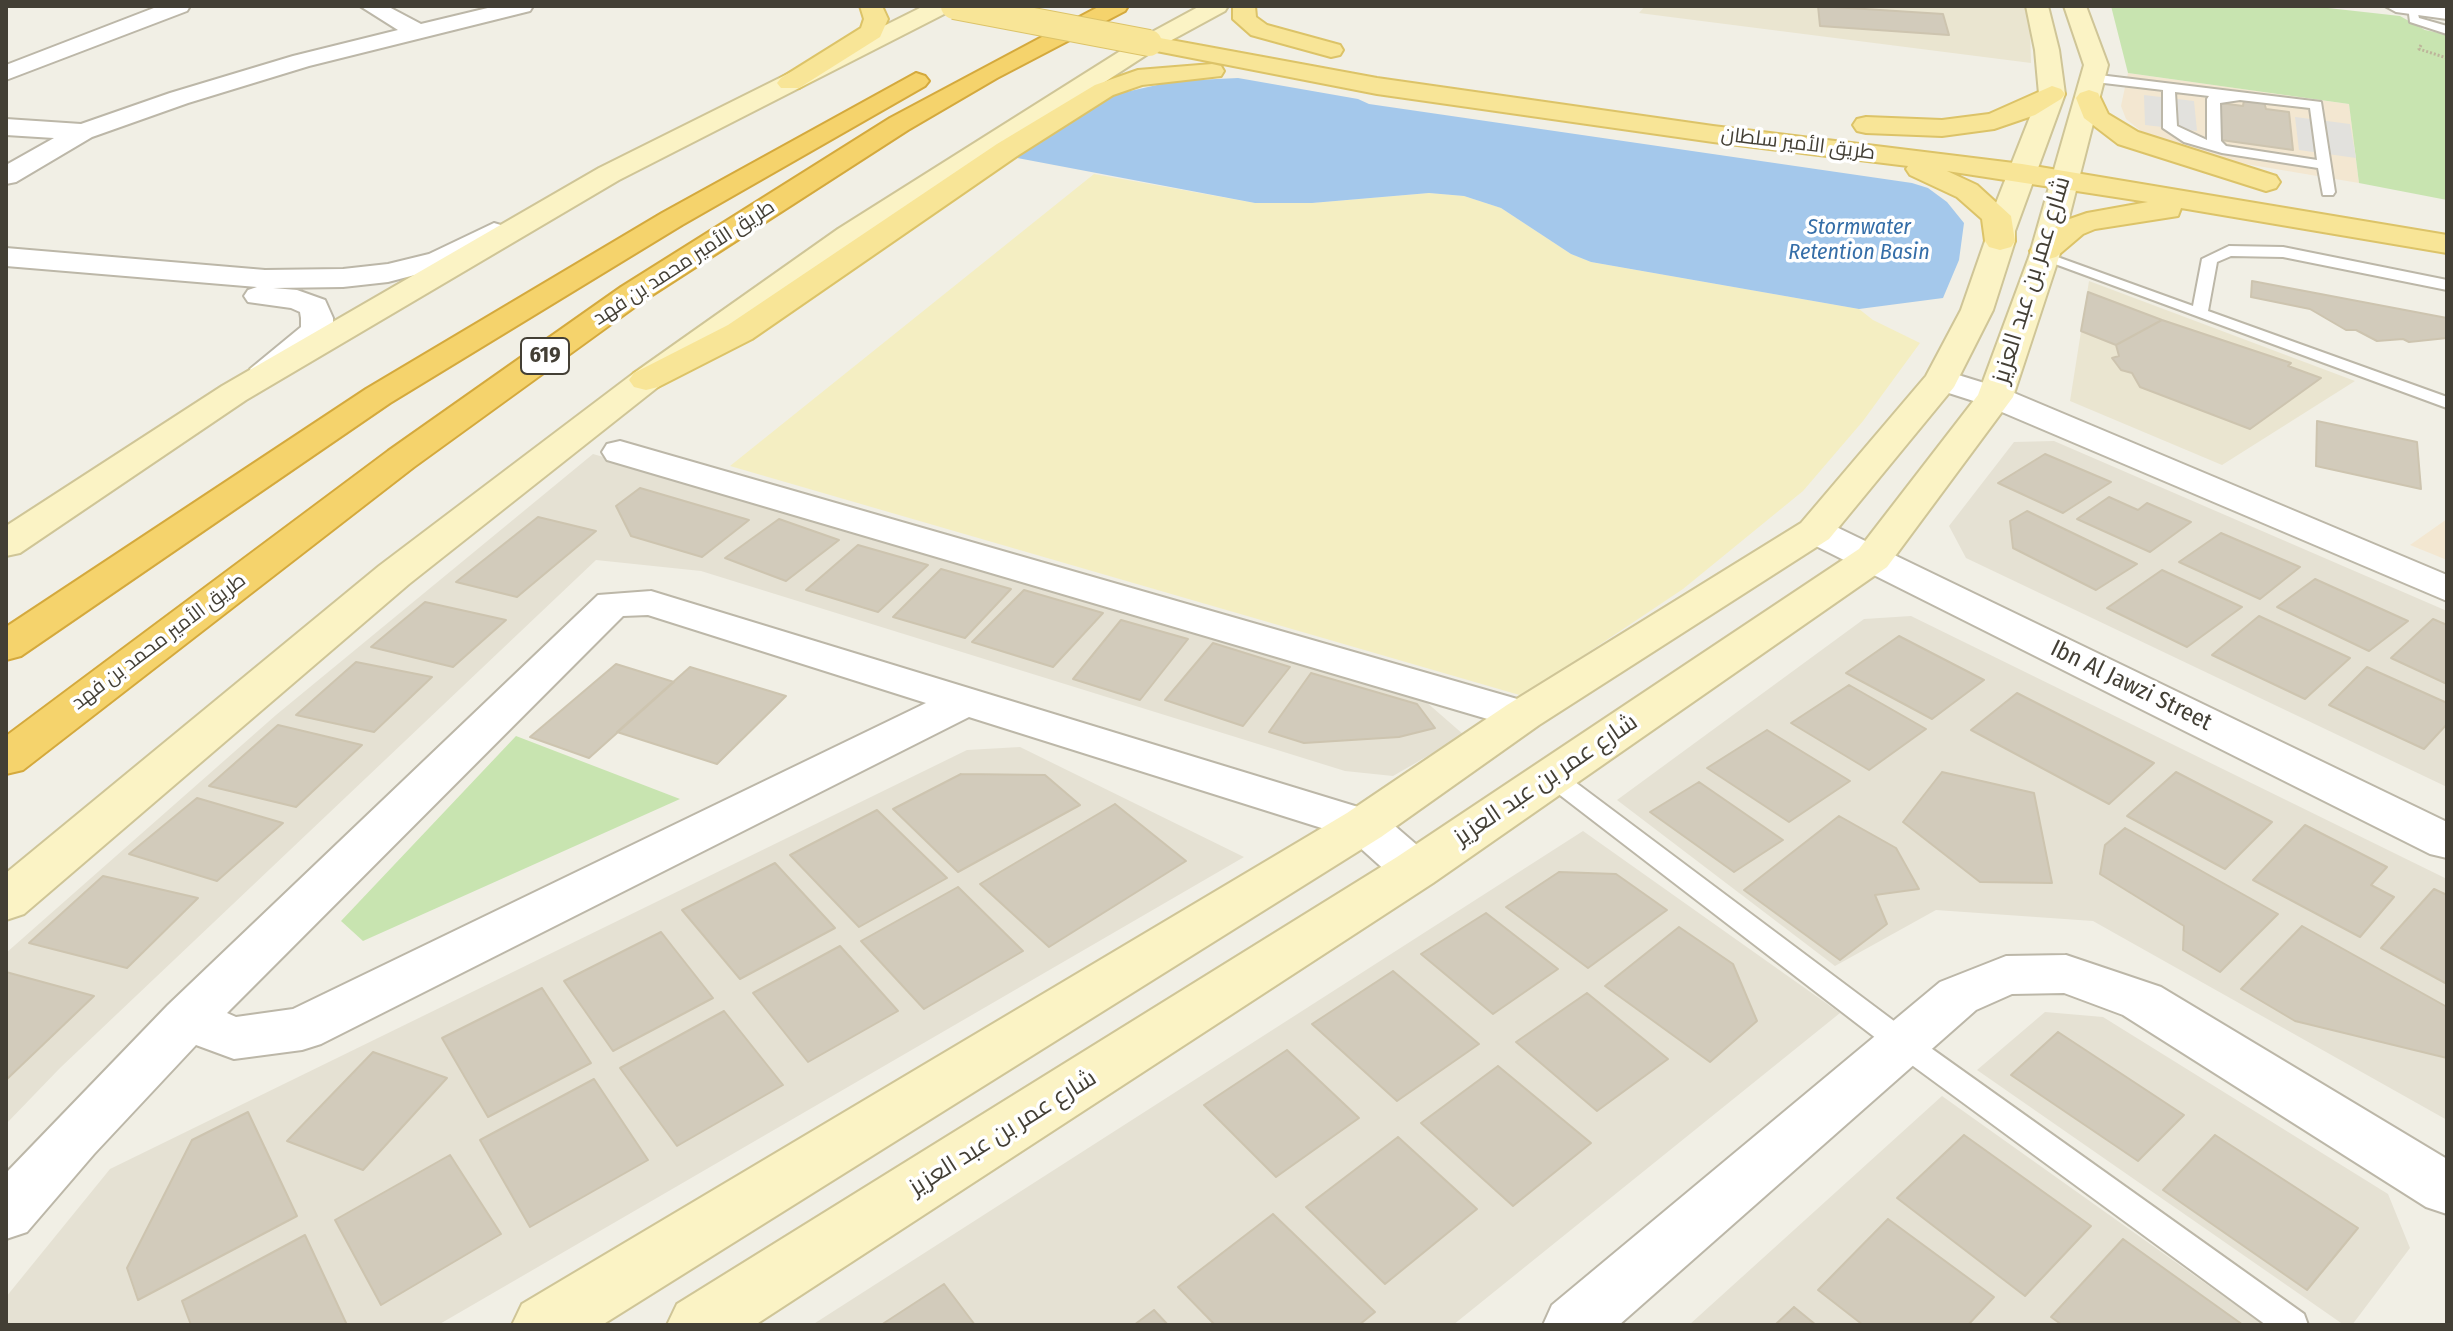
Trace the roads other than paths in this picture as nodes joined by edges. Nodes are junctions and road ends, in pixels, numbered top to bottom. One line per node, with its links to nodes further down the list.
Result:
1 (371, 6): 18 (street)
2 (522, 6): 18 (street)
3 (871, 6): 23 (main road)
4 (942, 6): 23 (street)
5 (954, 6): 19 (main road, bridge)
6 (1051, 6): 19 (main road)
7 (1060, 6): 58 (highway, طريق الأمير محمد بن فهد / 619)
8 (1117, 6): 61 (highway, طريق الأمير محمد بن فهد / 619)
9 (1217, 6): 19 (street)
10 (1244, 6): 20 (main road)
11 (2037, 6): 26 (street)
12 (2075, 6): 26 (street, شارع عمر بن عبد العزيز)
13 (2404, 7): 16 (street); 17 (lane)
14 (121, 8): 15 (street)
15 (170, 10): 22 (street)
16 (2447, 12)
17 (2447, 30)
18 (416, 31): 30 (street)
19 (1163, 36): 21 (main road); 24 (main road, طريق الأمير سلطان); 48 (street)
20 (1352, 55)
21 (1438, 69)
22 (6, 73)
23 (790, 83): 35 (street)
24 (1377, 86): 31 (main road, طريق الأمير سلطان); 48 (main road)
25 (2169, 88): 26 (lane); 27 (lane); 32 (lane)
26 (2077, 90): 31 (main road); 33 (street, شارع عمر بن عبد العزيز); 37 (main road)
27 (2317, 116): 32 (lane); 34 (lane)
28 (1835, 120): 31 (main road, طريق الأمير سلطان)
29 (6, 127): 30 (street)
30 (83, 132): 36 (street)
31 (1867, 138): 33 (main road, طريق الأمير سلطان); 41 (main road)
32 (2222, 149): 34 (lane)
33 (2068, 161): 37 (main road, طريق الأمير سلطان); 40 (main road, طريق الأمير سلطان); 41 (street); 43 (street, شارع عمر بن عبد العزيز)
34 (2324, 165): 38 (lane)
35 (609, 174): 44 (street); 50 (street)
36 (6, 176)
37 (2266, 182): 38 (main road, طريق الأمير سلطان)
38 (2328, 192): 39 (main road, طريق الأمير سلطان)
39 (2358, 197)
40 (2302, 217): 42 (main road, طريق الأمير سلطان); 43 (main road)
41 (2000, 241): 49 (street)
42 (2447, 244)
43 (2045, 254): 47 (lane); 51 (street, شارع عمر بن عبد العزيز)
44 (6, 257)
45 (6, 277): 50 (street)
46 (2447, 285): 47 (lane)
47 (2200, 313): 52 (lane)
48 (646, 380): 66 (street)
49 (1942, 380): 51 (street); 54 (street)
50 (234, 393): 55 (street)
51 (1995, 397): 56 (street, شارع عمر بن عبد العزيز); 57 (street)
52 (2447, 403)
53 (620, 452): 60 (street)
54 (1815, 531): 56 (street, Ibn Al Jawzi Street); 60 (street)
55 (6, 544)
56 (1873, 558): 62 (street, شارع عمر بن عبد العزيز); 64 (street, Ibn Al Jawzi Street)
57 (2447, 589)
58 (6, 647)
59 (967, 700): 63 (street); 67 (street); 67 (street)
60 (1523, 715): 63 (street)
61 (6, 759)
62 (1551, 776): 65 (street, شارع عمر بن عبد العزيز); 68 (lane)
63 (1364, 825): 65 (street); 72 (street)
64 (2447, 842)
65 (1415, 870): 71 (street, شارع عمر بن عبد العزيز)
66 (6, 901)
67 (187, 1020): 70 (street)
68 (1904, 1044): 69 (street); 74 (street); 75 (lane)
69 (2447, 1189)
70 (6, 1214)
71 (756, 1310): 73 (street, شارع عمر بن عبد العزيز)
72 (545, 1325)
73 (700, 1325)
74 (1574, 1325)
75 (2292, 1325)

